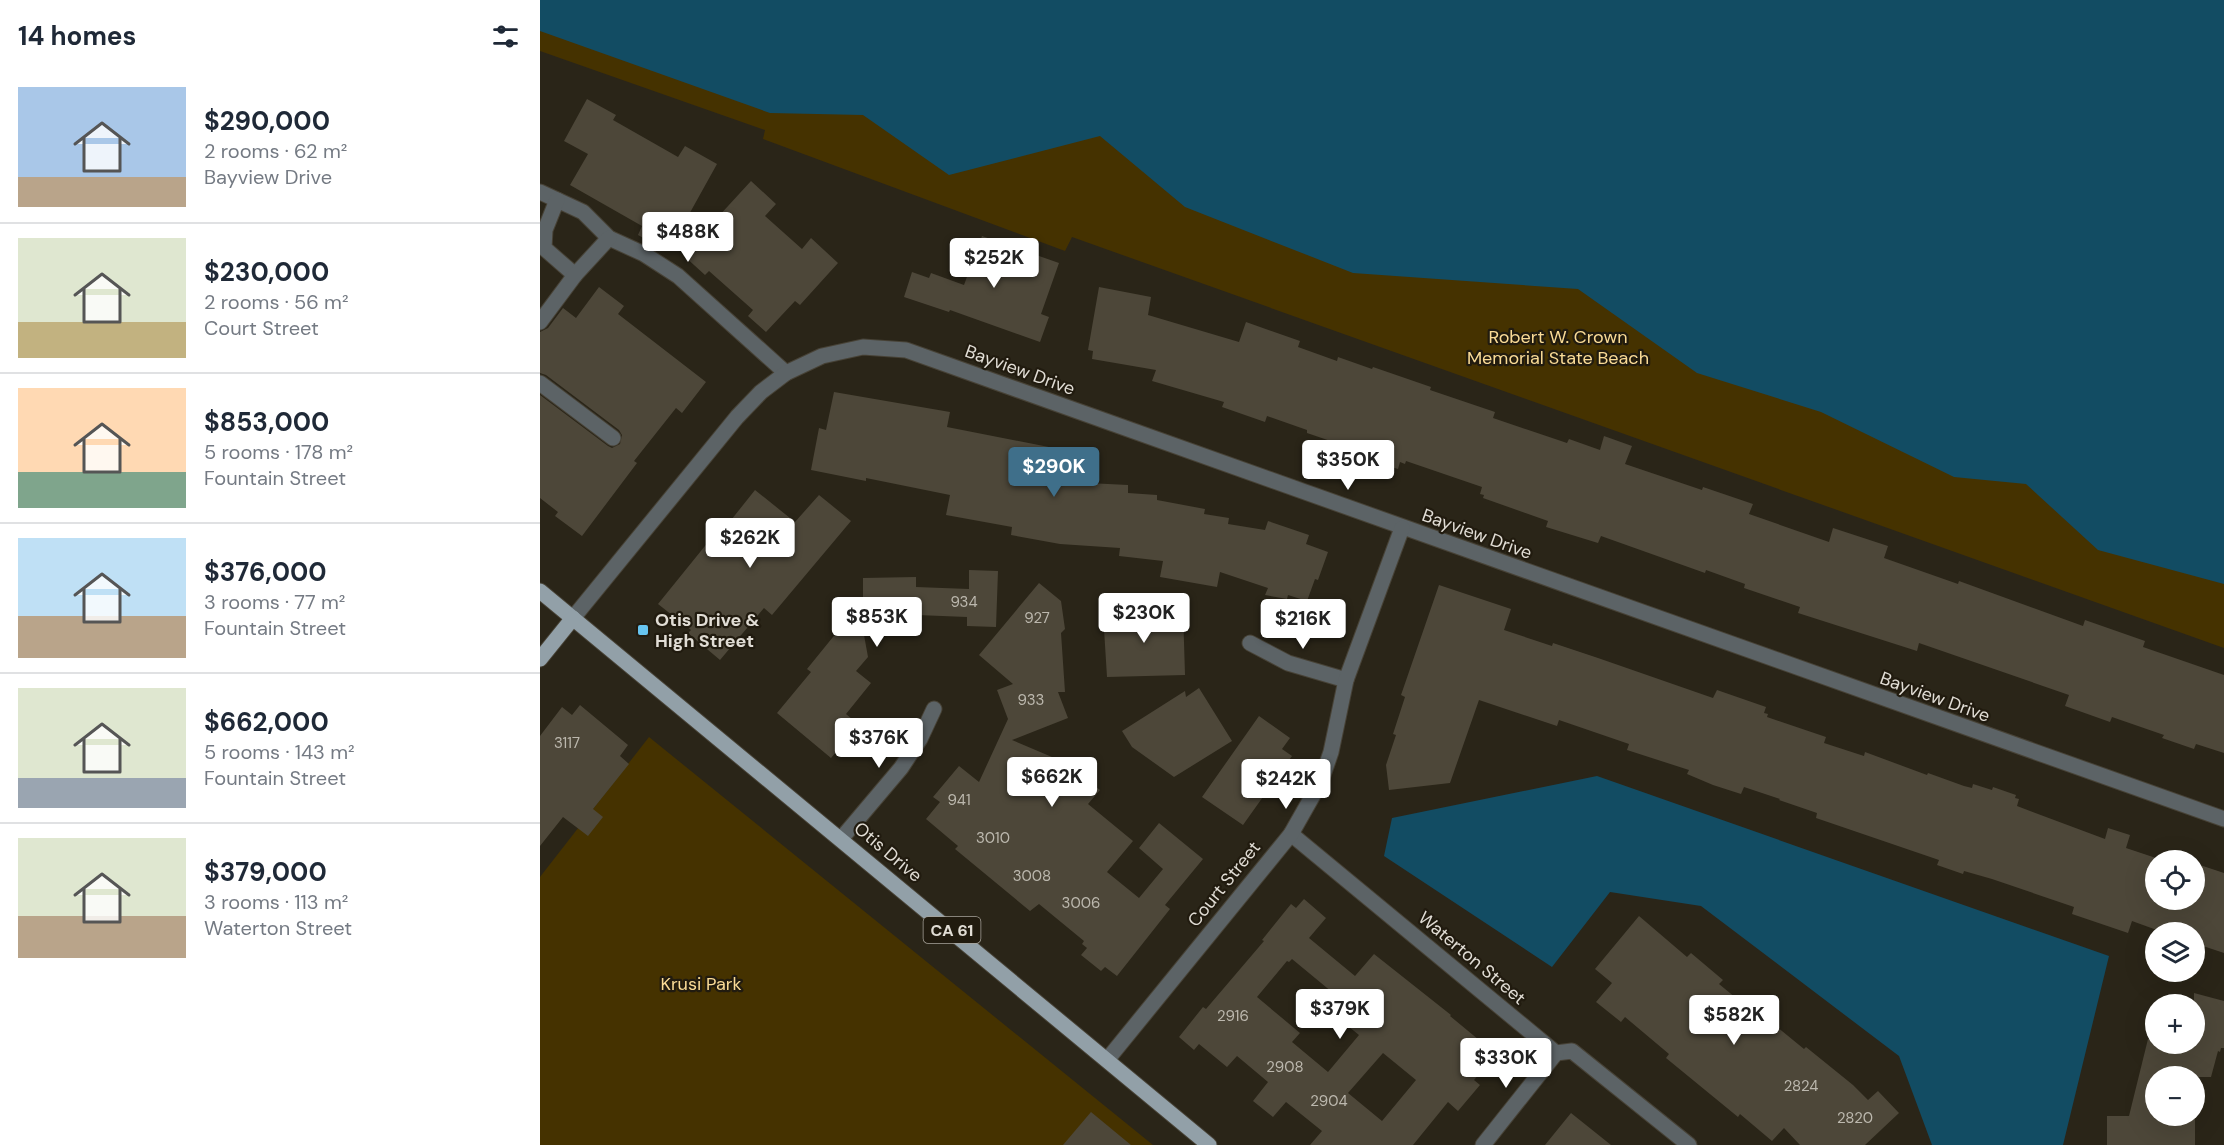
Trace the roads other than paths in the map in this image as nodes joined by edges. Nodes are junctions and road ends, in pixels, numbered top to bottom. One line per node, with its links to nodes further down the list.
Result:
1 (540, 192): 2 (street)
2 (557, 200): 3 (street); 4 (street)
3 (609, 238): 4 (street); 6 (street)
4 (575, 275): 5 (street)
5 (540, 322)
6 (786, 373): 9 (street, Bayview Drive); 11 (street, Bayview Drive)
7 (540, 383): 8 (street)
8 (613, 438)
9 (1402, 528): 14 (street, Court Street); 16 (street, Bayview Drive)
10 (540, 591): 11 (main road, Otis Drive / CA 61)
11 (573, 618): 13 (main road); 18 (main road, Otis Drive / CA 61)
12 (1250, 643): 14 (street)
13 (540, 659)
14 (1346, 680): 17 (street, Court Street)
15 (934, 710): 18 (street)
16 (2224, 819)
17 (1291, 834): 19 (street, Waterton Street); 20 (street, Court Street)
18 (841, 839): 20 (main road, Otis Drive / CA 61)
19 (1556, 1053): 22 (street); 23 (street, Waterton Street)
20 (1107, 1060): 21 (main road, Otis Drive / CA 61)
21 (1209, 1145)
22 (1483, 1145)
23 (1689, 1145)

